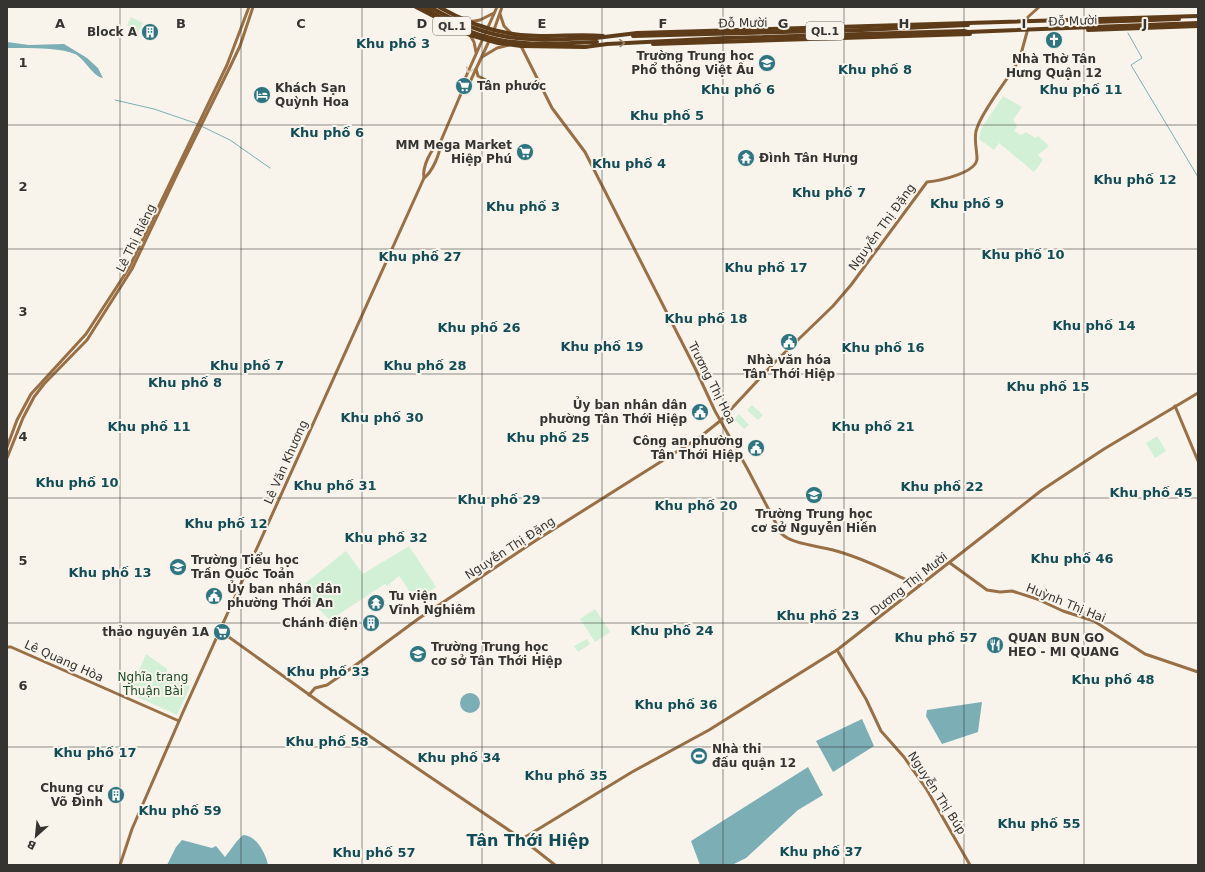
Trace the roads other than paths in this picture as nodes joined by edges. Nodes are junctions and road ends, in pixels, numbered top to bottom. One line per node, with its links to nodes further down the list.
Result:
1 (249, 7): 37 (street, Lê Thị Riêng)
2 (253, 7): 37 (street, Lê Thị Riêng)
3 (416, 7): 23 (highway, Đỗ Mười / QL.1)
4 (423, 7): 27 (highway, QL.1, bridge)
5 (430, 7): 27 (highway, QL.1, bridge)
6 (439, 7): 13 (highway, Đỗ Mười / QL.1)
7 (497, 7): 10 (street, Lê Văn Khương)
8 (502, 7): 11 (street, Lê Văn Khương)
9 (1039, 7): 14 (street)
10 (495, 12): 13 (street); 18 (street, Lê Văn Khương)
11 (500, 14): 19 (street, Lê Văn Khương); 22 (street)
12 (1198, 17): 14 (highway, Đỗ Mười / QL.1)
13 (467, 22): 16 (highway, Đỗ Mười / QL.1)
14 (1026, 22): 24 (highway, Đỗ Mười / QL.1)
15 (1198, 23): 20 (highway, Đỗ Mười / QL.1)
16 (478, 26): 18 (highway, Đỗ Mười / QL.1); 23 (highway)
17 (1198, 26): 20 (highway, Đỗ Mười / QL.1)
18 (487, 29): 19 (highway, Đỗ Mười / QL.1); 25 (street, Lê Văn Khương)
19 (494, 31): 21 (highway, Đỗ Mười / QL.1); 26 (street, Lê Văn Khương)
20 (1027, 31): 29 (highway, Đỗ Mười / QL.1, one-way to 20); 43 (street, Nguyễn Thị Đặng)
21 (501, 32): 22 (highway, Đỗ Mười / QL.1); 28 (highway)
22 (512, 34): 24 (highway, Đỗ Mười / QL.1)
23 (472, 35): 25 (highway, Đỗ Mười / QL.1); 32 (street)
24 (608, 36): 27 (highway, Đỗ Mười / QL.1)
25 (482, 39): 26 (highway, Đỗ Mười / QL.1); 32 (street, Lê Văn Khương)
26 (489, 40): 28 (highway, Đỗ Mười / QL.1); 33 (street, Lê Văn Khương)
27 (597, 40): 29 (highway, Đỗ Mười / QL.1)
28 (498, 43): 30 (highway, Đỗ Mười / QL.1)
29 (607, 44): 31 (highway, Đỗ Mười / QL.1)
30 (510, 45): 31 (highway, Đỗ Mười / QL.1); 33 (street)
31 (521, 46): 43 (street, Trương Thị Hoa)
32 (476, 55): 36 (street, Lê Văn Khương, one-way to 36)
33 (480, 58): 34 (street, Lê Văn Khương)
34 (476, 68): 35 (street); 36 (street, Lê Văn Khương)
35 (486, 80)
36 (465, 85): 39 (street, Lê Văn Khương)
37 (201, 121): 38 (street, Lê Thị Riêng)
38 (197, 129): 44 (street, Lê Thị Riêng); 45 (street, Lê Thị Riêng)
39 (440, 143): 40 (street, Lê Văn Khương); 40 (street, Lê Văn Khương)
40 (424, 178): 49 (street, Lê Văn Khương)
41 (1198, 393): 42 (street, Dương Thị Mười)
42 (1175, 406): 46 (street); 47 (street, Dương Thị Mười)
43 (720, 422): 48 (street, Trương Thị Hoa); 53 (street, Nguyễn Thị Đặng)
44 (7, 448)
45 (7, 458)
46 (1198, 461)
47 (950, 563): 48 (street, Dương Thị Mười); 52 (street, Huỳnh Thị Hai)
48 (919, 586): 51 (street, Dương Thị Mười)
49 (219, 630): 53 (street); 54 (street, Lê Văn Khương)
50 (7, 647): 54 (street, Lê Quang Hòa)
51 (837, 650): 55 (street, Dương Thị Mười); 58 (street, Nguyễn Thị Búp)
52 (1198, 672)
53 (309, 695): 55 (street)
54 (179, 722): 56 (street, Lê Văn Khương)
55 (522, 840): 57 (street)
56 (120, 865)
57 (555, 865)
58 (970, 865)

